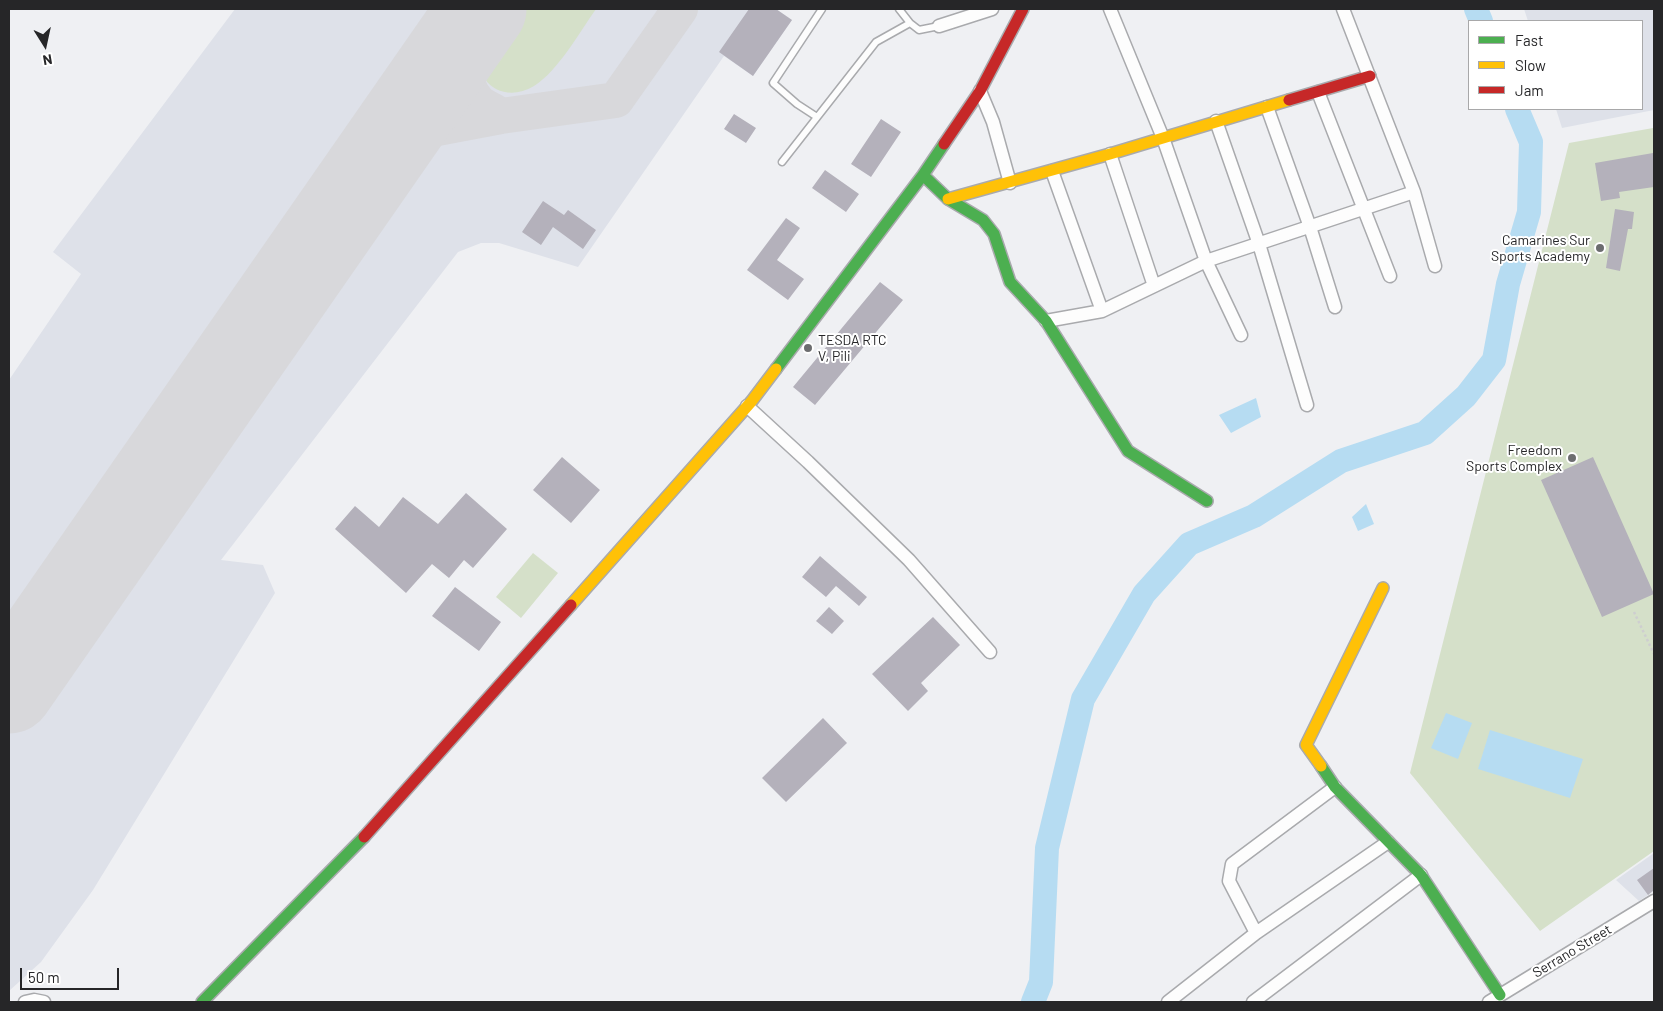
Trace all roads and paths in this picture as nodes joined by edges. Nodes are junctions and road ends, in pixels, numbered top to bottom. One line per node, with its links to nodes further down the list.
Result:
1 (822, 9): 13 (lane)
2 (899, 9): 7 (lane)
3 (992, 9): 8 (street)
4 (1023, 9): 10 (street)
5 (1110, 9): 15 (street)
6 (1343, 9): 9 (street)
7 (910, 23): 8 (lane); 13 (lane)
8 (938, 26)
9 (1370, 76): 11 (street); 21 (street)
10 (980, 91): 19 (street); 20 (street)
11 (1318, 92): 12 (street); 23 (street)
12 (1267, 107): 14 (street); 24 (street)
13 (817, 117): 17 (lane)
14 (1216, 121): 15 (street); 25 (street)
15 (1163, 138): 16 (street); 26 (street)
16 (1110, 154): 18 (street); 29 (street)
17 (782, 162)
18 (1052, 171): 20 (street); 31 (street)
19 (923, 175): 22 (street); 35 (street)
20 (1010, 183): 22 (street)
21 (1414, 192): 23 (street); 27 (street)
22 (948, 199): 32 (street)
23 (1364, 209): 24 (street); 28 (street)
24 (1310, 227): 25 (street); 30 (street)
25 (1259, 244): 26 (street); 34 (street)
26 (1206, 261): 29 (street); 33 (street)
27 (1435, 266)
28 (1390, 276)
29 (1154, 286): 31 (street)
30 (1335, 306)
31 (1102, 311): 32 (street)
32 (1046, 321): 36 (street)
33 (1241, 335)
34 (1307, 404)
35 (747, 406): 39 (street); 49 (street)
36 (1207, 501)
37 (1383, 588): 41 (street)
38 (1634, 612): 40 (path)
39 (990, 652)
40 (1654, 654)
41 (1334, 787): 42 (street); 45 (street)
42 (1388, 842): 43 (street); 45 (street)
43 (1421, 875): 46 (street); 51 (street)
44 (1654, 900): 46 (street, Serrano Street)
45 (1256, 933): 50 (street)
46 (1495, 999)
47 (25, 1002): 48 (street)
48 (44, 1002)
49 (202, 1002)
50 (1168, 1002)
51 (1253, 1002)

